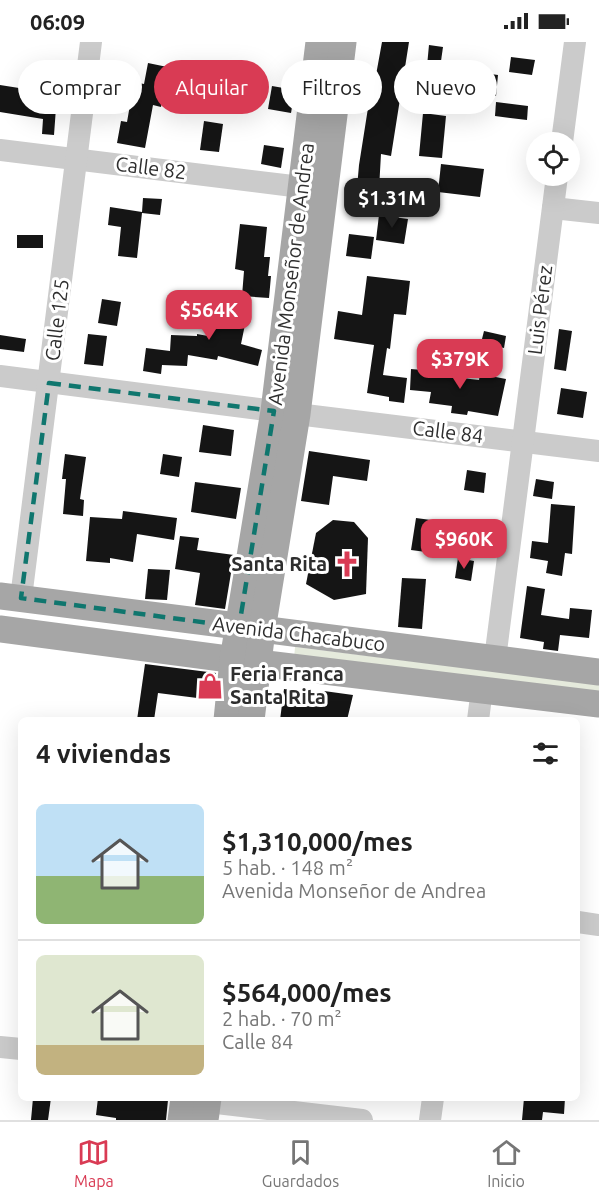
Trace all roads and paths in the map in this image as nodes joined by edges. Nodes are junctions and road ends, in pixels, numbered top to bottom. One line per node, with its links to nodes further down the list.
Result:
1 (91, 42): 7 (street, Calle 125)
2 (320, 42): 9 (main road, Avenida Monseñor de Andrea)
3 (343, 42): 14 (main road, Avenida Monseñor de Andrea)
4 (575, 42): 5 (street)
5 (563, 132)
6 (0, 150): 7 (street, Calle 82)
7 (76, 159): 9 (street, Calle 82); 13 (street, Calle 125)
8 (556, 186): 10 (street, Luis Pérez)
9 (302, 187): 14 (main road, Avenida Monseñor de Andrea)
10 (553, 208): 11 (street); 15 (street, Luis Pérez)
11 (599, 213)
12 (0, 376): 13 (street, Calle 84)
13 (49, 382): 14 (street, Calle 84); 17 (street, Calle 125)
14 (286, 413): 15 (street, Calle 84); 19 (main road, Avenida Monseñor de Andrea)
15 (523, 441): 16 (street, Calle 84); 20 (street, Luis Pérez)
16 (599, 451)
17 (10, 597): 19 (main road, Avenida Chacabuco)
18 (0, 629): 21 (main road, Avenida Chacabuco)
19 (250, 629): 20 (main road, Avenida Chacabuco); 21 (main road, Avenida Monseñor de Andrea)
20 (495, 659): 22 (main road, Avenida Chacabuco)
21 (245, 661): 23 (main road, Avenida Chacabuco); 25 (main road, Avenida Monseñor de Andrea); 26 (main road, Avenida Monseñor de Andrea)
22 (599, 672)
23 (482, 689): 24 (main road, Avenida Chacabuco); 27 (street)
24 (599, 704)
25 (227, 717)
26 (251, 717)
27 (478, 717)
28 (580, 922): 29 (street)
29 (599, 925)
30 (0, 1047): 31 (street)
31 (18, 1049)
32 (433, 1101): 35 (street)
33 (195, 1106): 34 (street)
34 (362, 1120)
35 (430, 1120)

